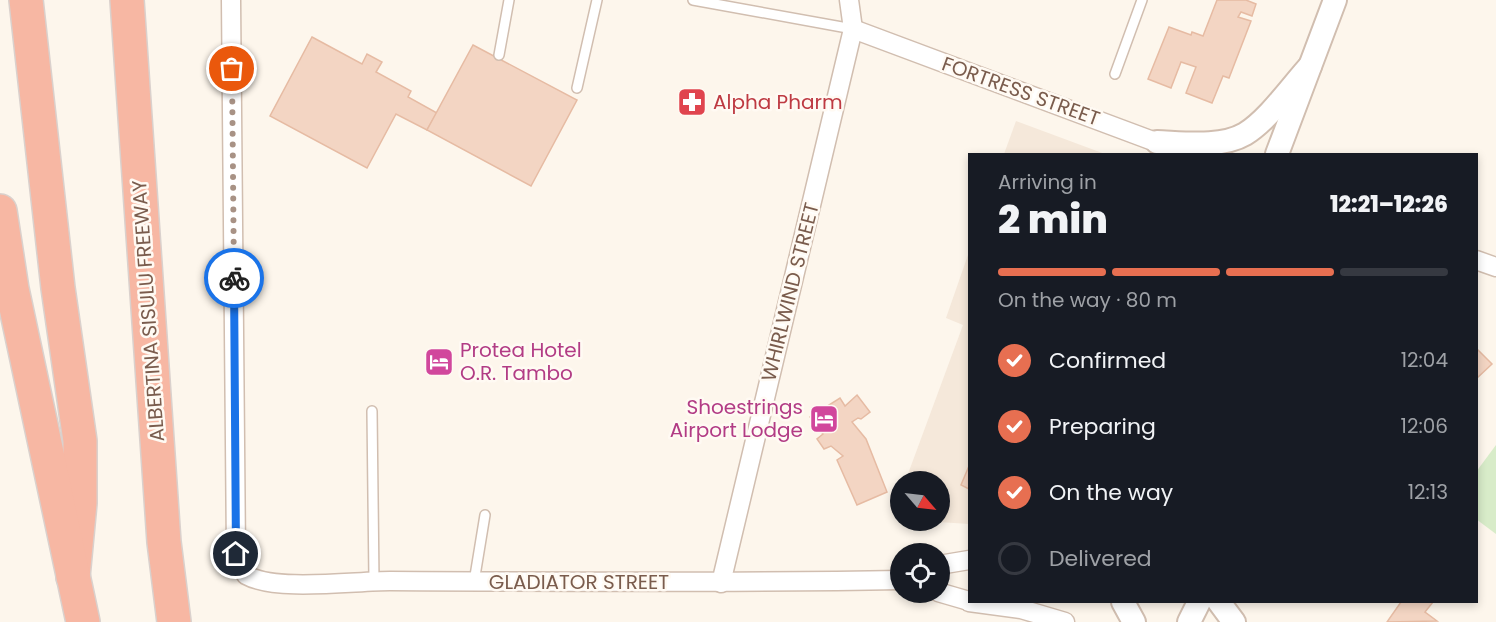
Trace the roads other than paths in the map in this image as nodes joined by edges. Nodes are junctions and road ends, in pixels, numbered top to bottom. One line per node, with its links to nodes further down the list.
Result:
1 (26, 0): 25 (highway)
2 (127, 0): 37 (highway, ALBERTINA SISULU FREEWAY)
3 (231, 0): 27 (street, GLADIATOR STREET)
4 (509, 0): 11 (lane)
5 (597, 0): 14 (lane)
6 (693, 0): 10 (lane)
7 (849, 0): 10 (street, WHIRLWIND STREET)
8 (1142, 0): 13 (lane)
9 (1335, 0): 12 (street)
10 (854, 29): 15 (street, FORTRESS STREET); 29 (street, WHIRLWIND STREET)
11 (499, 55)
12 (1310, 66): 15 (street); 17 (street)
13 (1115, 74)
14 (577, 88)
15 (1157, 142): 16 (street, FORTRESS STREET)
16 (1186, 153)
17 (1277, 153)
18 (0, 211): 25 (highway)
19 (1478, 261): 20 (street)
20 (1496, 267)
21 (372, 411): 27 (lane)
22 (485, 515): 28 (lane)
23 (968, 560): 24 (street)
24 (950, 563)
25 (73, 577): 36 (highway)
26 (890, 580): 29 (street, GLADIATOR STREET)
27 (374, 581): 28 (street, GLADIATOR STREET)
28 (474, 582): 29 (street, GLADIATOR STREET)
29 (721, 583)
30 (950, 596): 31 (street)
31 (968, 602)
32 (976, 603): 38 (street)
33 (1124, 603): 39 (street)
34 (1198, 603): 40 (street)
35 (1220, 603): 41 (street)
36 (83, 622)
37 (174, 622)
38 (1065, 622)
39 (1134, 622)
40 (1189, 622)
41 (1234, 622)

